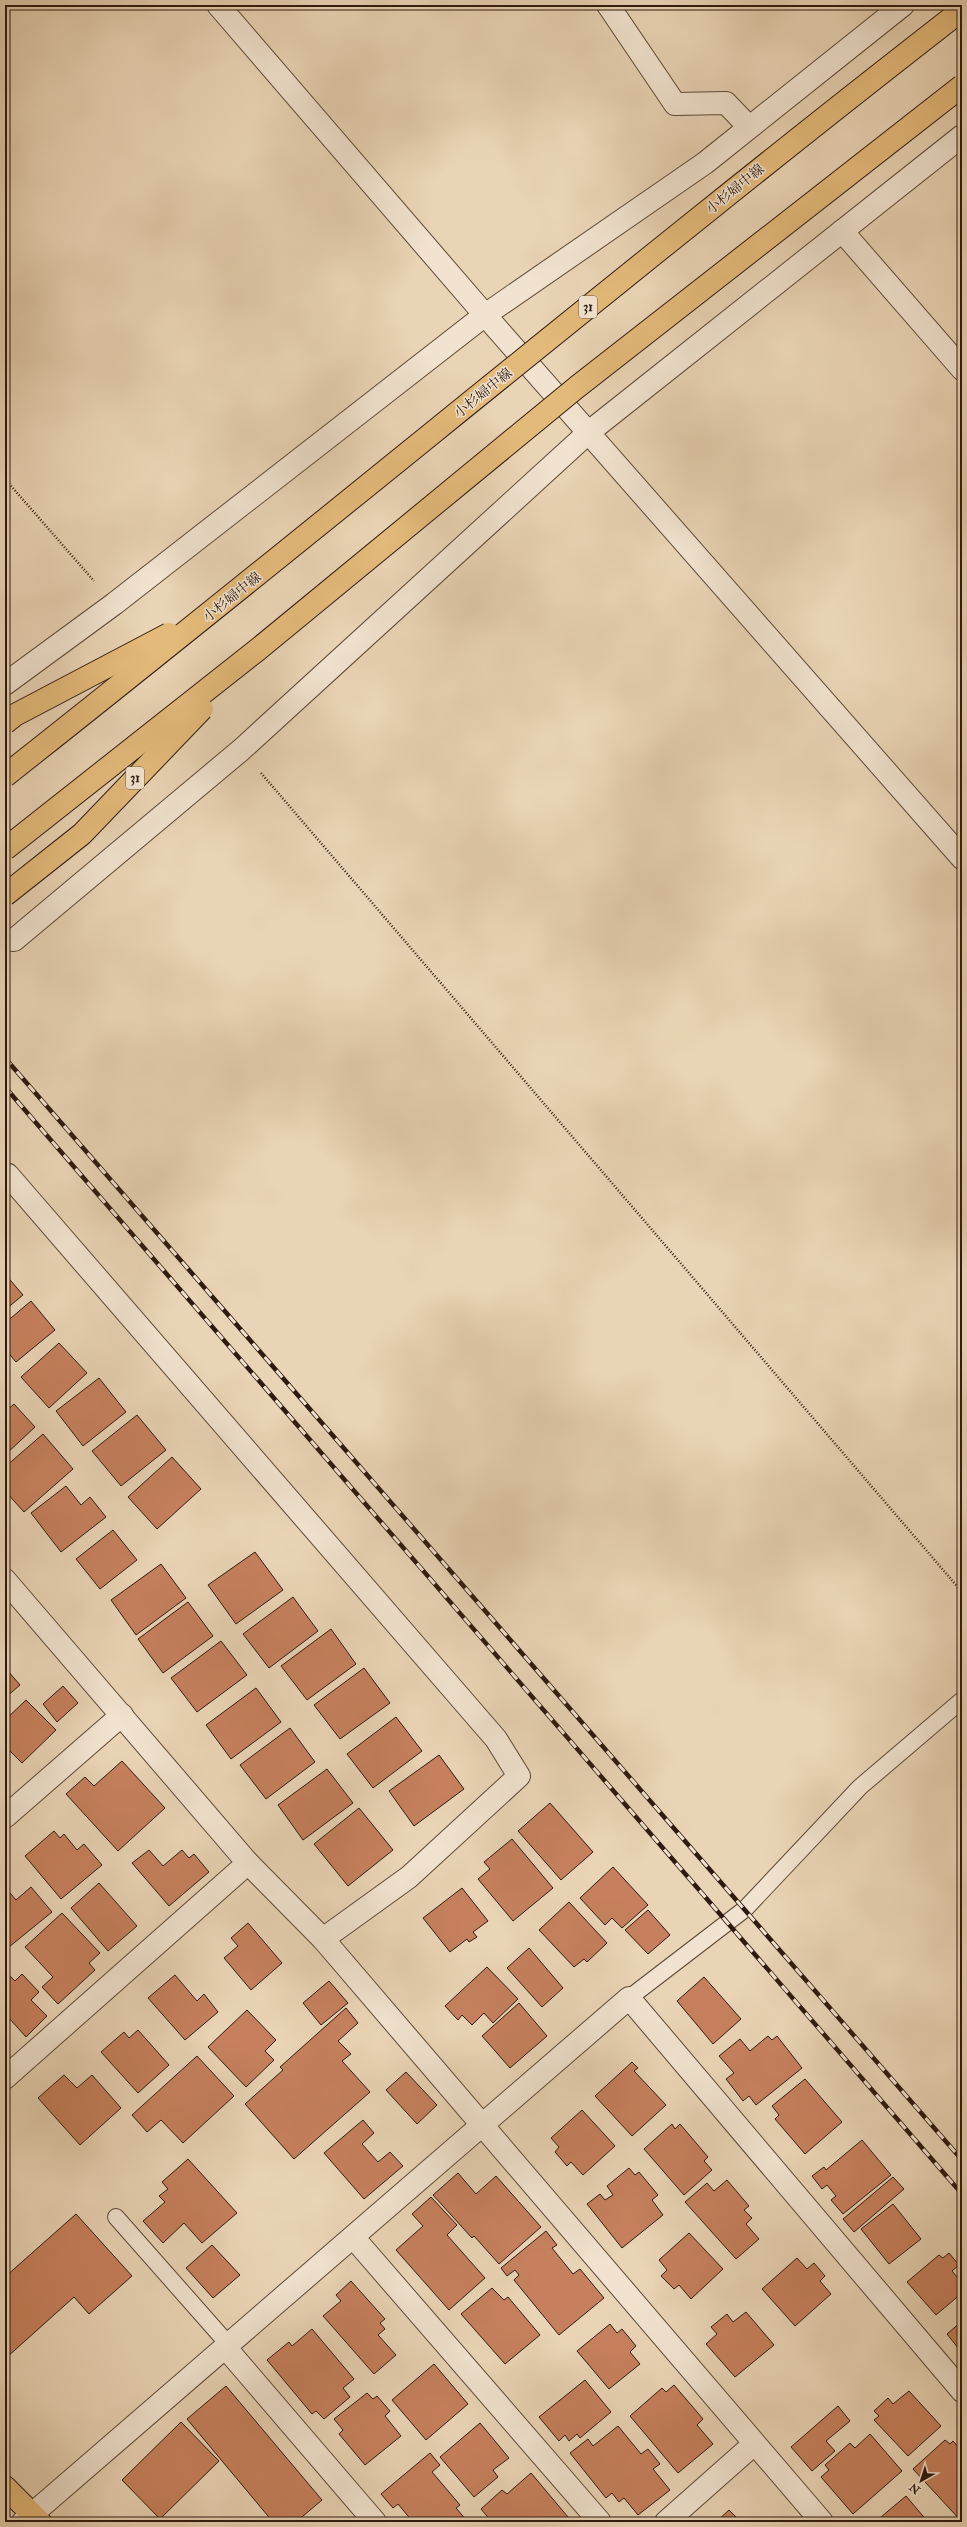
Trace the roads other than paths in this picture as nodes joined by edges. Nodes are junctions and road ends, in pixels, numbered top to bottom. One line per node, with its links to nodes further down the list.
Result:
1 (218, 5): 9 (street)
2 (608, 5): 6 (street)
3 (903, 5): 6 (street)
4 (962, 10): 12 (main road, 小杉婦中線 / 31, bridge)
5 (962, 86): 13 (main road, 31, bridge)
6 (749, 128): 9 (street)
7 (962, 136): 8 (street)
8 (842, 231): 10 (street); 11 (street)
9 (485, 315): 11 (street); 14 (street)
10 (962, 369)
11 (589, 432): 18 (street); 20 (street)
12 (218, 608): 15 (main road, 31, bridge); 16 (main road, 小杉婦中線 / 31, bridge)
13 (256, 651): 17 (main road, 31, bridge); 19 (main road, 31, bridge)
14 (5, 684)
15 (5, 723)
16 (5, 776)
17 (5, 849)
18 (962, 858)
19 (5, 895)
20 (5, 939)
21 (5, 1176): 27 (street)
22 (5, 1580): 24 (street)
23 (962, 1700): 28 (lane)
24 (122, 1715): 25 (street); 26 (street)
25 (5, 1817)
26 (248, 1863): 27 (street); 29 (street)
27 (323, 1939): 30 (street)
28 (629, 1998): 30 (street); 34 (street)
29 (5, 2078)
30 (482, 2126): 32 (street); 35 (street)
31 (116, 2217): 33 (lane)
32 (353, 2237): 33 (street); 39 (street)
33 (227, 2345): 37 (street); 38 (street)
34 (962, 2391)
35 (754, 2444): 40 (street); 41 (street)
36 (5, 2487): 37 (main road)
37 (32, 2519)
38 (375, 2522)
39 (600, 2522)
40 (666, 2522)
41 (822, 2522)

